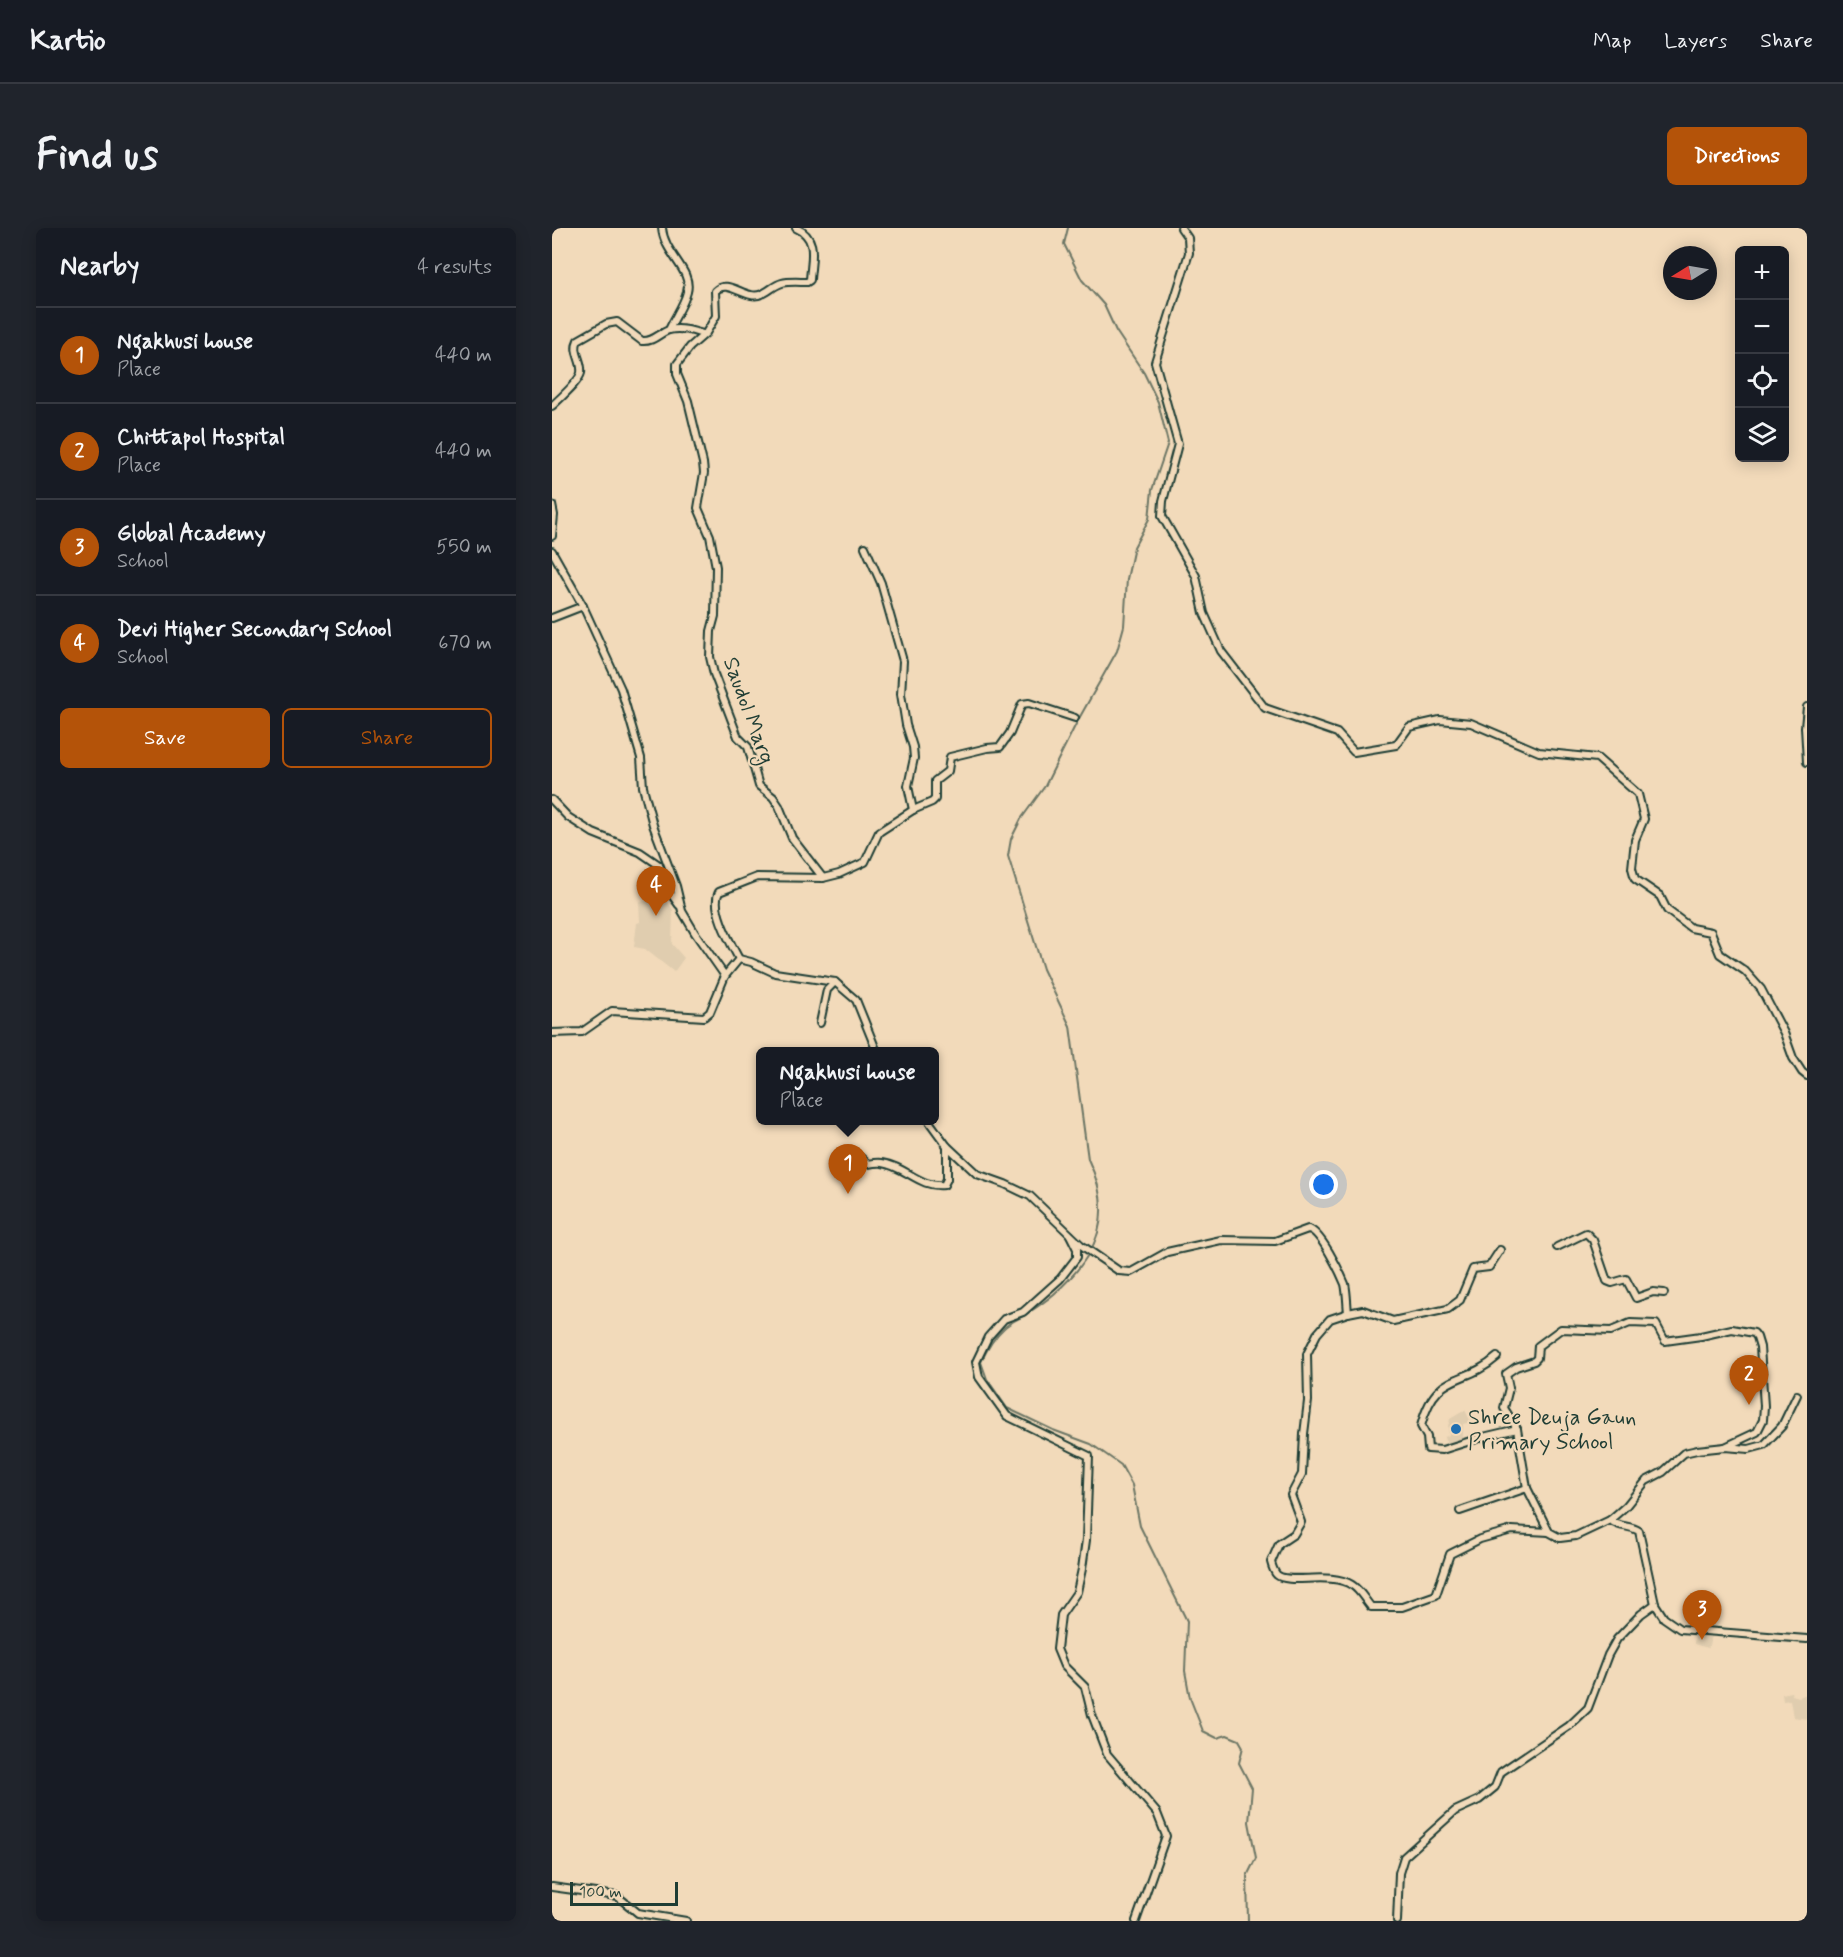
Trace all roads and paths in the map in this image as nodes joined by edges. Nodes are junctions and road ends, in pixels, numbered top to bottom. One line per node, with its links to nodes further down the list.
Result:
1 (662, 228): 4 (street)
2 (796, 228): 5 (street, Saudol Marg)
3 (1181, 228): 26 (street)
4 (669, 330): 5 (street); 6 (street)
5 (703, 334): 18 (street, Saudol Marg)
6 (552, 406)
7 (552, 505): 8 (street)
8 (552, 536)
9 (866, 547): 17 (street)
10 (552, 551): 11 (street)
11 (583, 606): 12 (street); 19 (street)
12 (552, 618)
13 (1807, 707): 15 (street)
14 (1075, 718): 17 (street)
15 (1807, 762)
16 (552, 800): 19 (street)
17 (913, 810): 18 (street)
18 (823, 878): 20 (street)
19 (682, 911): 21 (street)
20 (739, 959): 21 (street); 22 (street)
21 (725, 976): 24 (street)
22 (835, 982): 23 (street); 25 (street)
23 (820, 1023)
24 (552, 1033)
25 (875, 1047)
26 (1807, 1076)
27 (931, 1125): 28 (street)
28 (946, 1146): 29 (street); 30 (street)
29 (861, 1158)
30 (1070, 1235): 34 (street); 47 (street)
31 (1557, 1247): 33 (street)
32 (1500, 1250): 34 (street)
33 (1664, 1293)
34 (1348, 1313): 42 (street)
35 (1497, 1357): 37 (street)
36 (1797, 1395): 38 (street)
37 (1516, 1429): 38 (street); 39 (street)
38 (1725, 1447): 41 (street)
39 (1527, 1488): 40 (street); 42 (street)
40 (1460, 1511)
41 (1610, 1520): 42 (street); 43 (street)
42 (1549, 1532)
43 (1655, 1604): 44 (street); 48 (street)
44 (1807, 1639)
45 (552, 1887): 46 (street)
46 (686, 1921)
47 (1136, 1921)
48 (1397, 1921)

